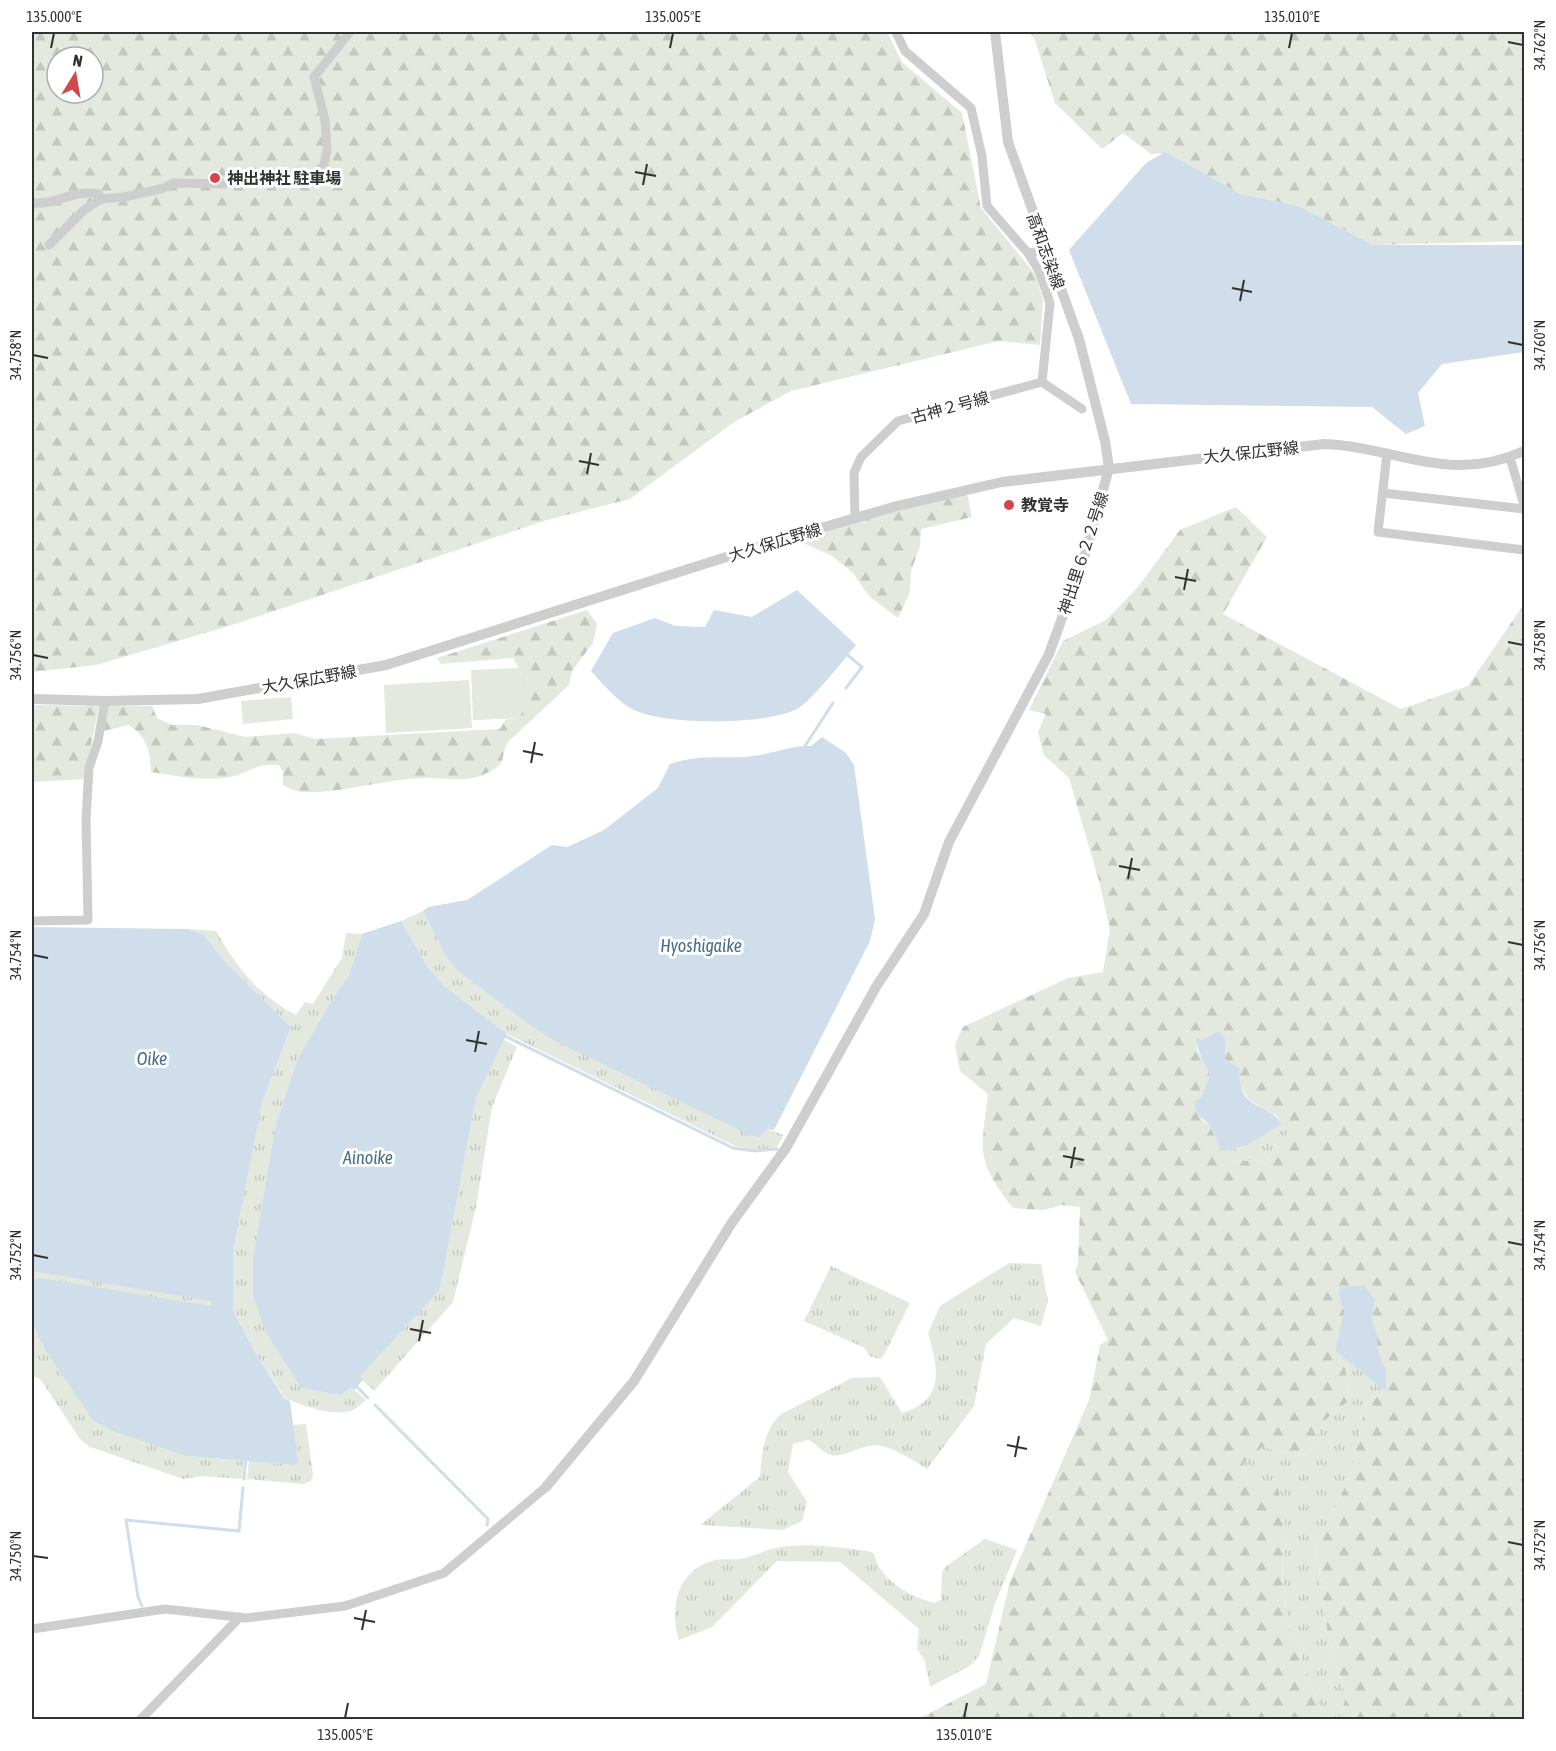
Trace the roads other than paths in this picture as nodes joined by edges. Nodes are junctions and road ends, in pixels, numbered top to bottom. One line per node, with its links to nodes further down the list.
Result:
1 (350, 32): 4 (street)
2 (896, 32): 8 (street)
3 (995, 32): 7 (street, 高和志染線)
4 (101, 199): 5 (street); 6 (street)
5 (32, 203)
6 (49, 245)
7 (1045, 251): 8 (street); 14 (street, 高和志染線)
8 (1028, 253): 9 (street)
9 (1042, 382): 10 (street); 17 (street, 古神２号線)
10 (1082, 409)
11 (1524, 451): 13 (street, 大久保広野線)
12 (1387, 454): 13 (street, 大久保広野線); 14 (street, 大久保広野線); 15 (street)
13 (1510, 458): 16 (street)
14 (1109, 468): 17 (street, 大久保広野線); 22 (street, 神出里６２２号線)
15 (1383, 493): 16 (street); 18 (street)
16 (1524, 507)
17 (855, 518): 20 (street, 大久保広野線)
18 (1524, 550)
19 (32, 699): 20 (street, 大久保広野線)
20 (105, 701): 21 (street)
21 (32, 921)
22 (546, 1487): 23 (street)
23 (240, 1617): 24 (street); 25 (street)
24 (32, 1629)
25 (140, 1719)

